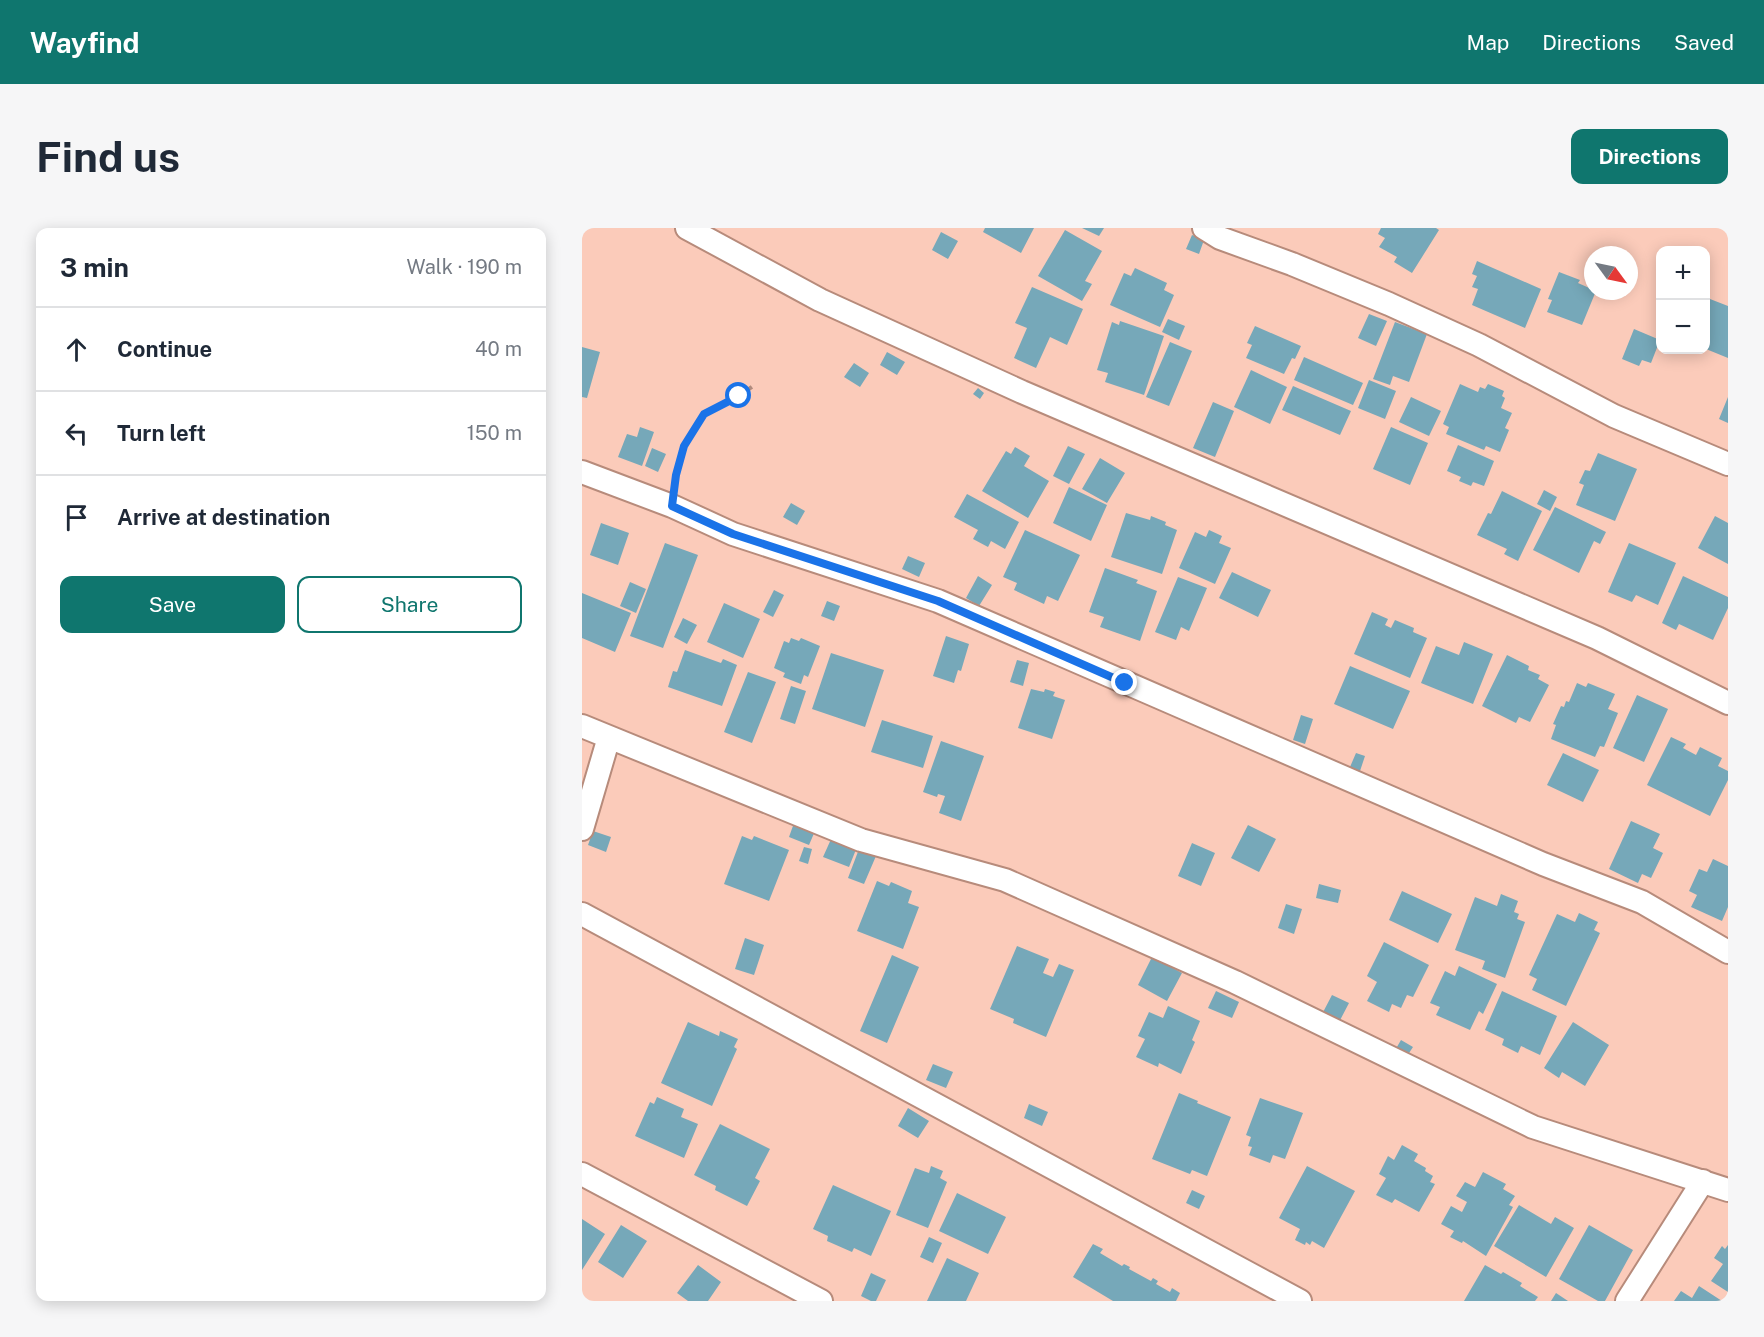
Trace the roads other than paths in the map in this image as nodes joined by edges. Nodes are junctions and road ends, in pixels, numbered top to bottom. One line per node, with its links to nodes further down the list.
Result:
1 (687, 228): 5 (street)
2 (1204, 228): 3 (street)
3 (1728, 464)
4 (582, 472): 10 (street)
5 (1728, 703)
6 (582, 726): 7 (street)
7 (609, 737): 8 (street); 12 (street)
8 (582, 829)
9 (582, 914): 15 (street)
10 (1728, 952)
11 (582, 1174): 14 (street)
12 (1703, 1181): 13 (street); 16 (street)
13 (1728, 1190)
14 (821, 1301)
15 (1300, 1301)
16 (1627, 1301)

